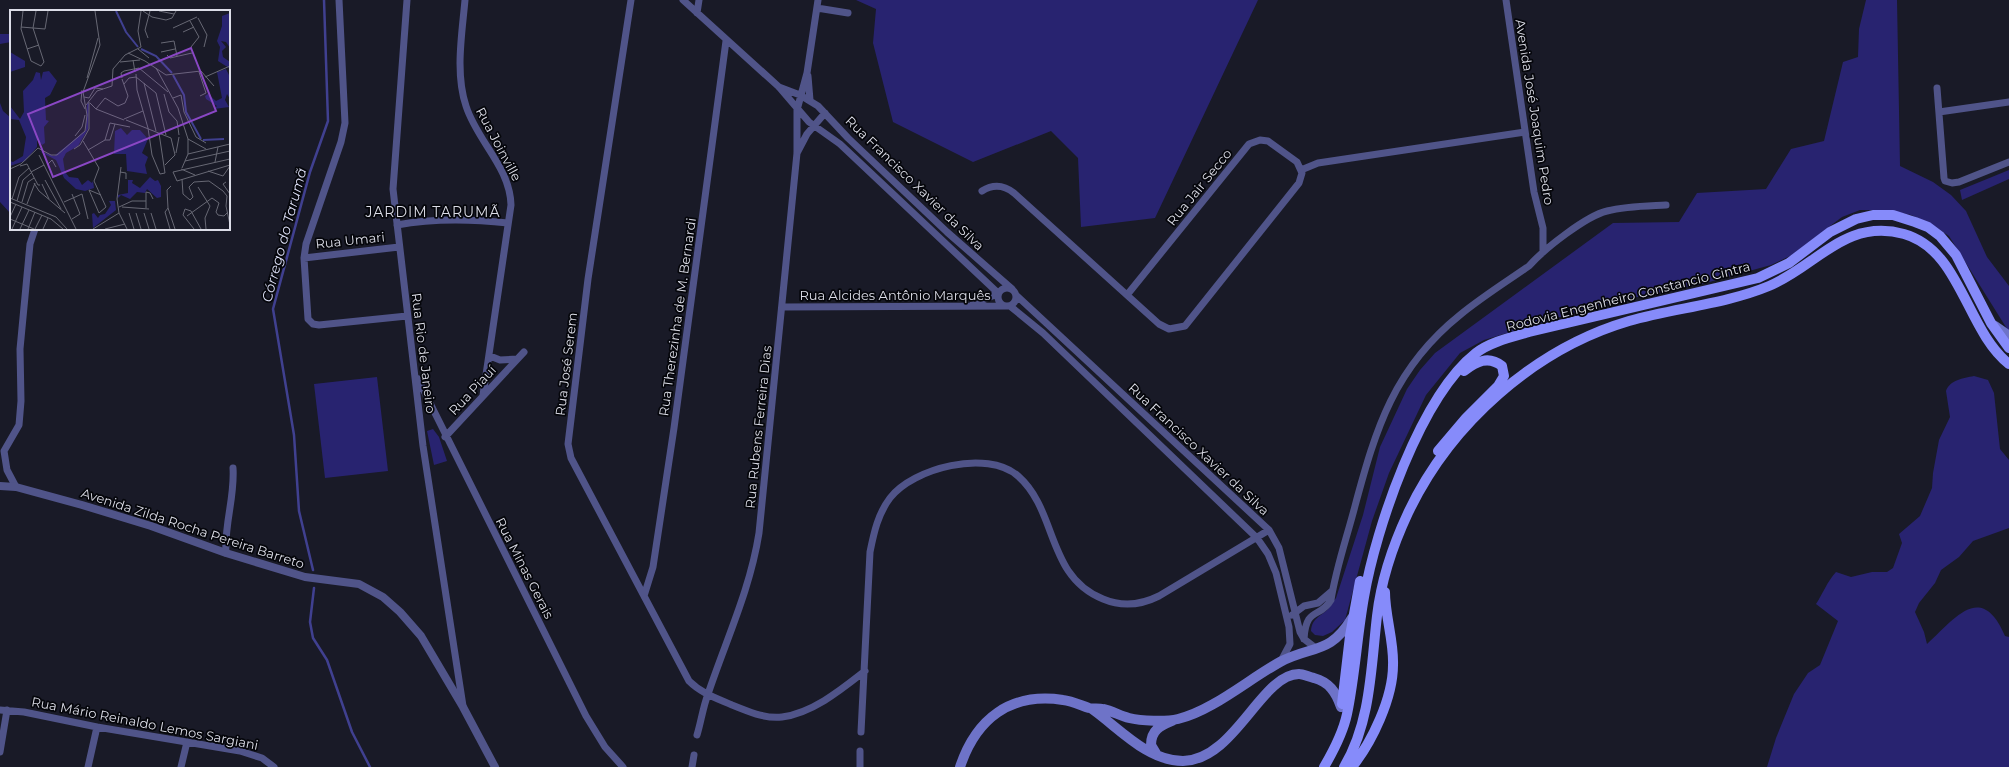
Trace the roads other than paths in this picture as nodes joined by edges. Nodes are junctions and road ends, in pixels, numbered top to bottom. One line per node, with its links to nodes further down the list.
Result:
1 (339, 0): 34 (street)
2 (407, 0): 30 (street, Rua Rio de Janeiro)
3 (466, 0): 29 (street, Rua Joinville)
4 (631, 0): 64 (street, Rua José Serem)
5 (683, 0): 10 (street)
6 (699, 0): 10 (street)
7 (818, 0): 9 (street)
8 (1506, 0): 23 (street, Avenida José Joaquim Pedro)
9 (817, 8): 11 (street); 13 (street)
10 (697, 13): 12 (street)
11 (848, 13)
12 (726, 41): 14 (street); 64 (street, Rua Therezinha de M. Bernardi)
13 (807, 73): 16 (street); 17 (street)
14 (779, 87): 16 (street, Rua Francisco Xavier da Silva); 19 (street, Rua Francisco Xavier da Silva)
15 (1937, 88): 20 (street)
16 (800, 95): 17 (street, Rua Francisco Xavier da Silva); 19 (street, Rua Rubens Ferreira Dias)
17 (810, 100): 21 (street, Rua Francisco Xavier da Silva)
18 (2009, 102): 20 (street)
19 (797, 110): 22 (street, Rua Francisco Xavier da Silva); 24 (street, Rua Rubens Ferreira Dias)
20 (1939, 112): 25 (street)
21 (825, 113): 22 (street); 35 (street, Rua Francisco Xavier da Silva)
22 (815, 126): 24 (street); 36 (street, Rua Francisco Xavier da Silva)
23 (1525, 132): 26 (street); 33 (street, Avenida José Joaquim Pedro)
24 (797, 153): 42 (street, Rua Rubens Ferreira Dias)
25 (2009, 162)
26 (1301, 170): 39 (street, Rua Jair Secco); 39 (street)
27 (982, 191): 39 (street)
28 (1666, 204): 33 (street)
29 (508, 222): 30 (street); 48 (street, Rua Joinville)
30 (397, 225): 32 (street, Rua Rio de Janeiro)
31 (35, 230): 56 (street)
32 (398, 247): 34 (street, Rua Umari); 43 (street, Rua Rio de Janeiro)
33 (1543, 252): 62 (street)
34 (304, 258): 43 (street)
35 (991, 271): 36 (street); 37 (street, Rua Francisco Xavier da Silva)
36 (983, 280): 38 (street, Rua Francisco Xavier da Silva)
37 (1014, 292): 38 (street); 41 (street); 58 (street, Rua Francisco Xavier da Silva)
38 (997, 294): 40 (street); 41 (street)
39 (1127, 295)
40 (970, 306): 41 (street, Rua Alcides Antônio Marquês); 42 (street, Rua Alcides Antônio Marquês)
41 (1008, 306): 59 (street, Rua Francisco Xavier da Silva)
42 (782, 307): 73 (street, Rua Rubens Ferreira Dias)
43 (407, 316): 51 (street, Rua Rio de Janeiro)
44 (1991, 323): 45 (main road); 46 (main road, Rodovia Engenheiro Constancio Cintra); 57 (main road, Rodovia Engenheiro Constancio Cintra)
45 (2009, 336)
46 (2009, 348)
47 (524, 352): 49 (street, Rua Piauí)
48 (490, 356): 49 (street, Rua Piauí); 52 (street, Rua Joinville)
49 (517, 359): 52 (street, Rua Piauí)
50 (2009, 364): 61 (main road, Rodovia Engenheiro Constancio Cintra)
51 (415, 373): 53 (street, Rua Minas Gerais); 75 (street, Rua Rio de Janeiro)
52 (483, 394): 53 (street, Rua Piauí)
53 (445, 437): 92 (street, Rua Minas Gerais)
54 (233, 468): 60 (street)
55 (0, 486): 56 (street, Avenida Zilda Rocha Pereira Barreto)
56 (16, 487): 60 (street, Avenida Zilda Rocha Pereira Barreto)
57 (1389, 504): 61 (main road); 67 (main road); 97 (main road, Rodovia Engenheiro Constancio Cintra)
58 (1269, 530): 59 (street); 63 (street, Rua Francisco Xavier da Silva)
59 (1258, 538): 68 (street, Rua Francisco Xavier da Silva); 72 (street)
60 (226, 554): 75 (street, Avenida Zilda Rocha Pereira Barreto)
61 (1384, 577): 74 (main road, Rodovia Engenheiro Constancio Cintra); 100 (main road)
62 (1332, 591): 65 (street); 69 (street)
63 (1290, 594): 65 (street); 66 (street, Rua Francisco Xavier da Silva)
64 (644, 596): 73 (street, Rua José Serem)
65 (1304, 606): 66 (street)
66 (1295, 612): 68 (street); 69 (street, Rua Francisco Xavier da Silva)
67 (1352, 618): 70 (main road); 76 (main road)
68 (1288, 620): 71 (street, Rua Francisco Xavier da Silva)
69 (1304, 639): 70 (street, Rua Francisco Xavier da Silva)
70 (1317, 650): 71 (main road)
71 (1281, 661): 79 (main road)
72 (865, 671): 73 (street, Rua José Serem); 81 (street)
73 (707, 695): 82 (street, Rua Rubens Ferreira Dias)
74 (1368, 700): 98 (main road); 99 (main road, Rodovia Engenheiro Constancio Cintra)
75 (463, 706): 91 (street, Avenida Zilda Rocha Pereira Barreto)
76 (1341, 707): 87 (main road); 96 (main road)
77 (1090, 708): 79 (main road); 87 (main road); 95 (main road)
78 (4, 710): 80 (street, Rua Mário Reinaldo Lemos Sargiani); 84 (street)
79 (1176, 720): 87 (main road)
80 (97, 727): 83 (street, Rua Mário Reinaldo Lemos Sargiani); 88 (street)
81 (861, 732)
82 (697, 735)
83 (187, 742): 89 (street); 90 (street, Rua Mário Reinaldo Lemos Sargiani)
84 (0, 751)
85 (860, 751): 94 (street)
86 (694, 755): 93 (street)
87 (1157, 755)
88 (88, 767)
89 (181, 767)
90 (274, 767)
91 (495, 767)
92 (623, 767)
93 (692, 767)
94 (860, 767)
95 (960, 767)
96 (1317, 767)
97 (1324, 767)
98 (1337, 767)
99 (1344, 767)
100 (1352, 767)

